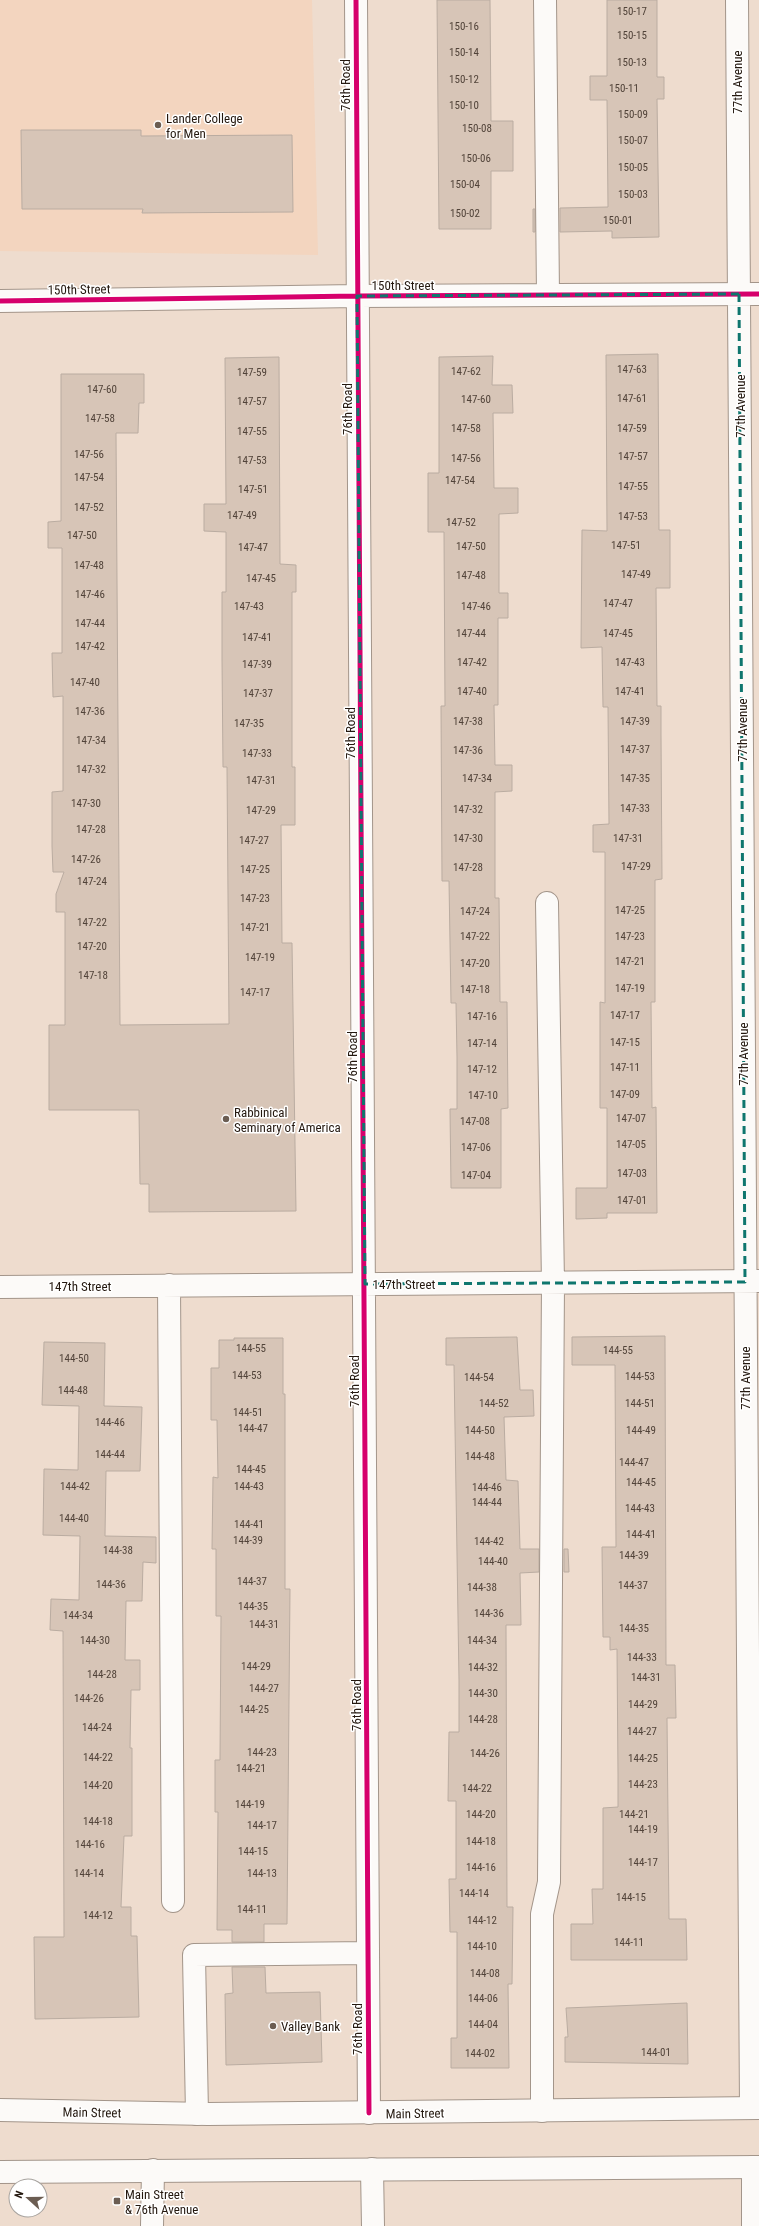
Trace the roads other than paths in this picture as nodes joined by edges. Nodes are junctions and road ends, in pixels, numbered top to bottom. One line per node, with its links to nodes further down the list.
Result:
1 (356, 0): 6 (street, 76th Road)
2 (545, 0): 5 (street)
3 (737, 0): 4 (street, 77th Avenue)
4 (749, 294): 5 (street, 150th Street); 9 (street, 77th Avenue)
5 (548, 295): 6 (street, 150th Street)
6 (357, 296): 7 (street, 150th Street); 11 (street, 76th Road)
7 (0, 302)
8 (547, 903): 10 (street)
9 (752, 1282): 10 (street, 147th Street); 16 (street, 77th Avenue)
10 (553, 1283): 11 (street, 147th Street); 18 (street)
11 (365, 1284): 12 (street, 147th Street); 15 (street, 76th Road)
12 (168, 1285): 13 (street, 147th Street); 14 (street)
13 (0, 1287)
14 (173, 1901)
15 (368, 1953): 19 (street, 76th Road); 20 (street)
16 (755, 2108): 18 (street, Main Street)
17 (0, 2110): 20 (street, Main Street)
18 (542, 2111): 19 (street, Main Street)
19 (369, 2113): 20 (street, Main Street)
20 (197, 2114)
21 (756, 2167): 22 (street); 27 (street)
22 (372, 2169): 23 (street); 26 (street)
23 (153, 2170): 24 (street); 25 (street)
24 (0, 2172)
25 (152, 2226)
26 (372, 2226)
27 (752, 2226)

